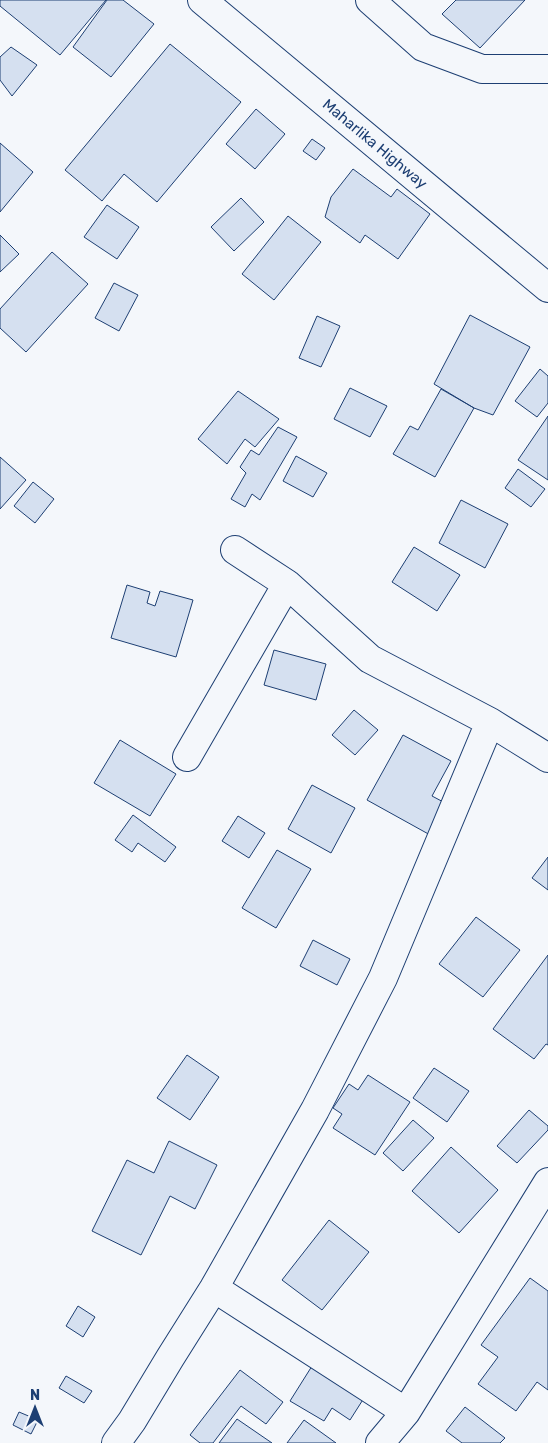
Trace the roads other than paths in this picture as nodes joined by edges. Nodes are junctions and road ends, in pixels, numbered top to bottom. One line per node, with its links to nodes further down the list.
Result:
1 (202, 0): 4 (main road, Maharlika Highway)
2 (370, 0): 3 (main road)
3 (548, 69)
4 (548, 288)
5 (235, 550): 6 (main road)
6 (286, 584): 7 (main road); 8 (main road)
7 (490, 722): 9 (main road); 11 (main road)
8 (187, 757)
9 (548, 758)
10 (548, 1182): 12 (main road)
11 (214, 1288): 12 (main road); 13 (main road)
12 (406, 1412): 14 (main road)
13 (116, 1443)
14 (380, 1443)

